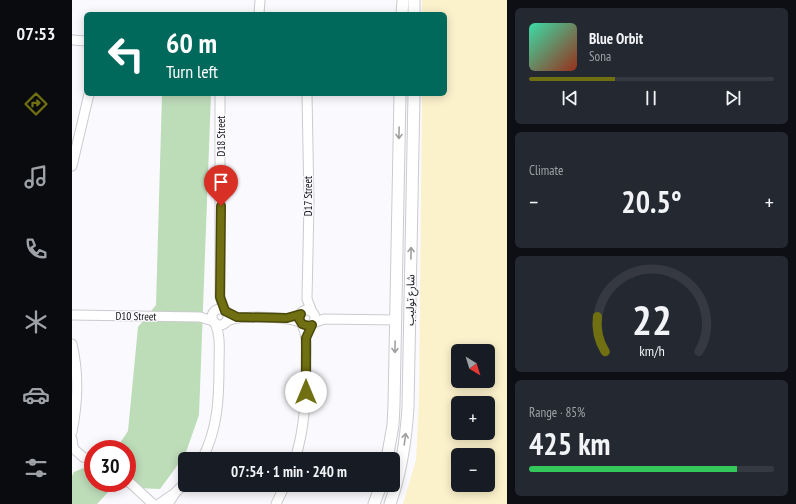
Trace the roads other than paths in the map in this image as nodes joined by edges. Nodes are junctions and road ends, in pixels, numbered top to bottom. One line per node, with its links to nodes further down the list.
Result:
1 (260, 0): 4 (street)
2 (402, 0): 5 (street)
3 (414, 0): 6 (street)
4 (259, 12)
5 (402, 12)
6 (414, 12)
7 (72, 40): 8 (street)
8 (84, 41)
9 (89, 96): 16 (street)
10 (220, 96): 17 (street, D18 Street)
11 (307, 96): 18 (street, D17 Street)
12 (400, 96): 24 (street, شارع توليب, one-way to 24)
13 (409, 96): 15 (street)
14 (414, 96): 15 (street, شارع توليب)
15 (414, 129): 28 (street, شارع توليب, one-way to 15)
16 (72, 166)
17 (220, 297): 20 (street, D18 Street); 21 (street, D18 Street)
18 (307, 299): 22 (street, D17 Street); 23 (street, D17 Street)
19 (72, 315): 20 (street, D10 Street)
20 (214, 317): 21 (street); 21 (street); 25 (street)
21 (226, 317): 22 (street); 25 (street)
22 (301, 318): 23 (street); 23 (street); 26 (street)
23 (313, 318): 24 (street); 26 (street)
24 (396, 320): 28 (street); 33 (street, شارع توليب, one-way to 33)
25 (219, 336): 31 (street)
26 (306, 338): 32 (street)
27 (72, 344): 29 (street)
28 (409, 374): 45 (street, شارع توليب, one-way to 28)
29 (72, 432)
30 (73, 449): 34 (street)
31 (205, 452)
32 (297, 452)
33 (388, 452)
34 (84, 457)
35 (136, 488): 40 (street)
36 (178, 490): 39 (street)
37 (282, 492): 43 (street)
38 (378, 492): 44 (street)
39 (175, 493): 41 (street); 42 (street)
40 (153, 504)
41 (159, 504)
42 (168, 504)
43 (276, 504)
44 (374, 504)
45 (390, 504)

